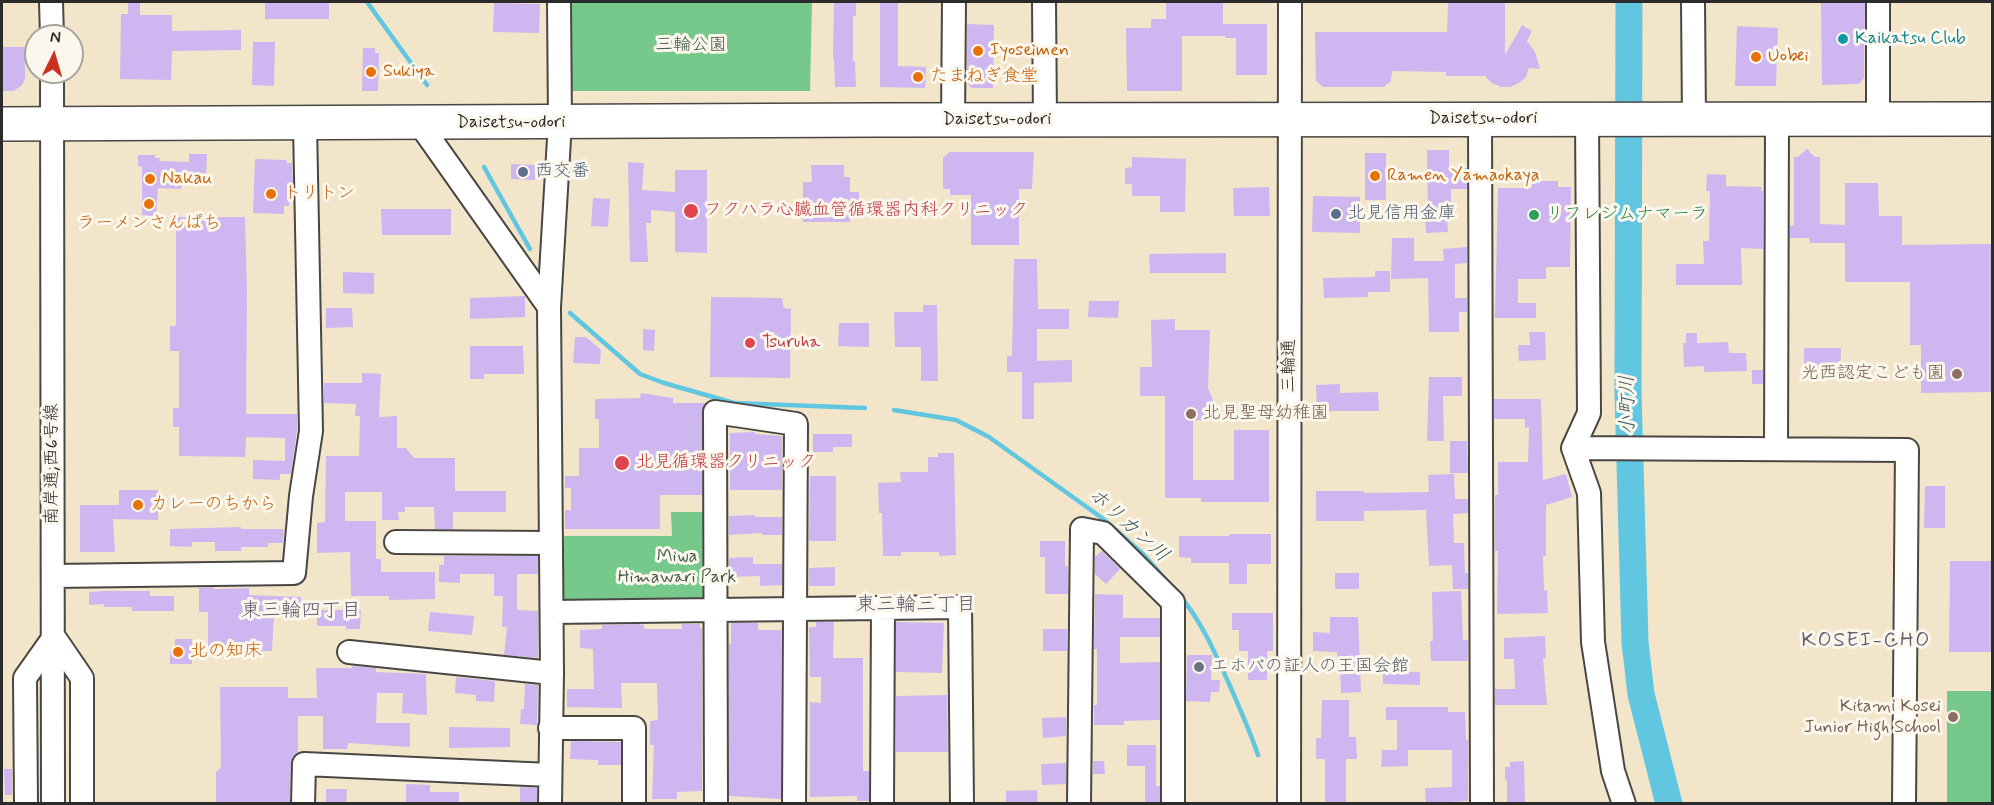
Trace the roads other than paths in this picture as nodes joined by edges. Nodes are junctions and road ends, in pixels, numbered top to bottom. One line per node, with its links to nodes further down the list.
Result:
1 (51, 2): 8 (street)
2 (559, 2): 19 (street)
3 (954, 2): 15 (street)
4 (1044, 2): 16 (street)
5 (1290, 2): 17 (street, 三輪通)
6 (1693, 2): 12 (street)
7 (1878, 2): 13 (street)
8 (52, 24)
9 (52, 84): 22 (street, 南岸通;西6号線)
10 (1480, 119): 11 (highway, Daisetsu-odori); 17 (highway, Daisetsu-odori); 52 (street)
11 (1597, 119): 12 (highway, Daisetsu-odori); 25 (street)
12 (1678, 119): 18 (highway, Daisetsu-odori)
13 (1878, 119): 14 (highway, Daisetsu-odori); 18 (highway, Daisetsu-odori)
14 (1992, 119)
15 (952, 120): 16 (highway, Daisetsu-odori); 19 (highway, Daisetsu-odori)
16 (1045, 120): 17 (highway, Daisetsu-odori)
17 (1291, 120): 51 (street, 三輪通)
18 (1777, 120): 26 (street)
19 (560, 122): 20 (highway, Daisetsu-odori); 24 (street)
20 (419, 123): 23 (highway, Daisetsu-odori); 24 (street)
21 (2, 124): 22 (highway, Daisetsu-odori)
22 (53, 124): 23 (highway, Daisetsu-odori); 29 (street, 南岸通;西6号線)
23 (305, 124): 29 (street)
24 (549, 307): 28 (street)
25 (1583, 448): 26 (street); 53 (street)
26 (1776, 449): 54 (street)
27 (396, 542): 28 (street)
28 (551, 543): 33 (street)
29 (53, 576): 34 (street, 南岸通;西6号線)
30 (796, 608): 31 (street); 32 (street); 32 (street); 46 (street)
31 (883, 608): 47 (street); 48 (street)
32 (716, 610): 33 (street); 45 (street)
33 (552, 612): 36 (street)
34 (54, 637): 39 (street); 40 (street, 南岸通;西6号線); 41 (street)
35 (349, 652): 36 (street)
36 (552, 673): 37 (street)
37 (550, 728): 38 (street); 44 (street)
38 (550, 775): 42 (street); 43 (street)
39 (26, 804)
40 (53, 804)
41 (82, 804)
42 (303, 804)
43 (550, 804)
44 (634, 804)
45 (716, 804)
46 (795, 804)
47 (882, 804)
48 (962, 804)
49 (1079, 804): 50 (street)
50 (1173, 804)
51 (1289, 804)
52 (1482, 804)
53 (1624, 804)
54 (1904, 804)

